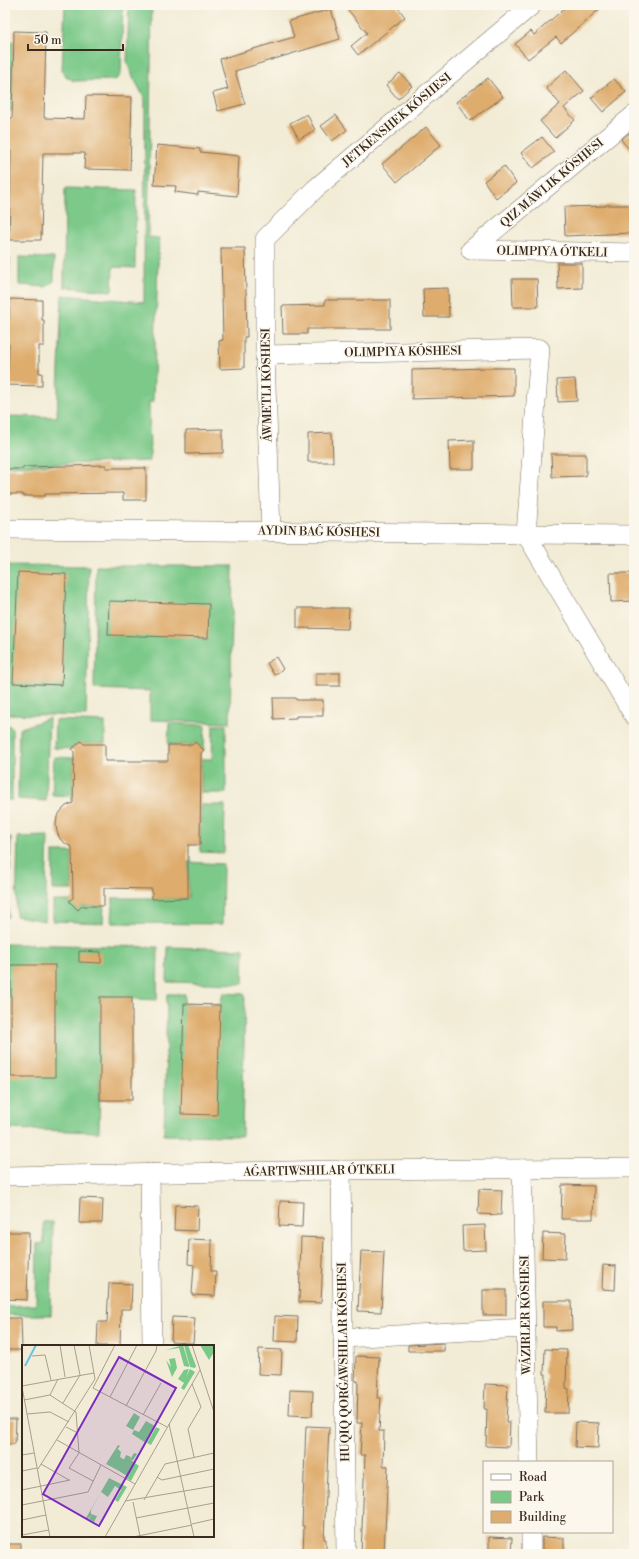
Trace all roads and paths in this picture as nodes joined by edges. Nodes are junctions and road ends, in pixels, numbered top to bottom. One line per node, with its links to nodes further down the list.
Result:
1 (532, 5): 3 (street, JETKENSHEK KÓSHESI)
2 (634, 115): 4 (street, OLIMPIYA ÓTKELI)
3 (265, 239): 5 (street, ÁWMETLI KÓSHESI)
4 (634, 253)
5 (265, 355): 7 (street, ÁWMETLI KÓSHESI); 8 (street, OLIMPIYA KÓSHESI)
6 (5, 529): 7 (street)
7 (271, 532): 8 (street)
8 (526, 534): 9 (street); 10 (street)
9 (634, 535)
10 (631, 707)
11 (634, 1168): 12 (street)
12 (522, 1169): 13 (street); 16 (street, WÁZIRLER KÓSHESI)
13 (341, 1170): 14 (street); 17 (street)
14 (150, 1173): 15 (street); 18 (street)
15 (5, 1176)
16 (526, 1328): 17 (street); 19 (street, WÁZIRLER KÓSHESI)
17 (343, 1338): 21 (street)
18 (152, 1345)
19 (529, 1461)
20 (531, 1533): 22 (street)
21 (346, 1554)
22 (531, 1554)

